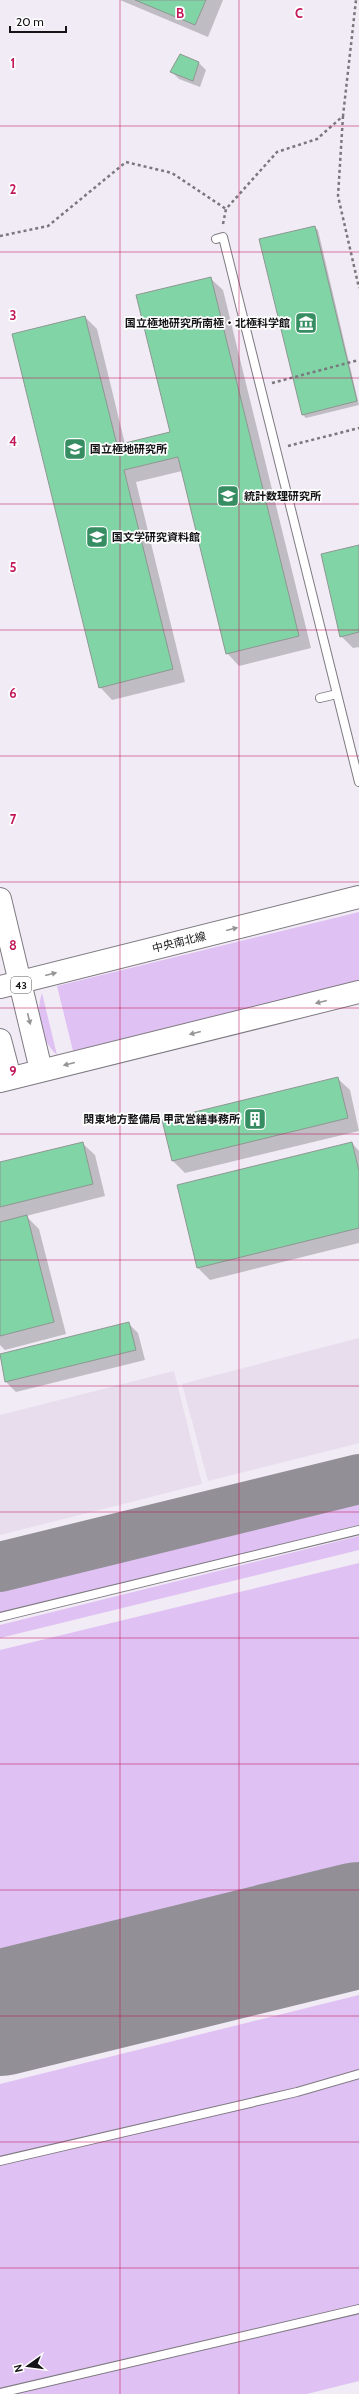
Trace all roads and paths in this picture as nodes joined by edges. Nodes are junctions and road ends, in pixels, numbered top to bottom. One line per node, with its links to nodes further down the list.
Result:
1 (356, 0): 2 (path)
2 (343, 116): 3 (path); 6 (path)
3 (226, 209): 4 (path); 5 (path)
4 (0, 236)
5 (219, 238): 8 (lane)
6 (359, 288)
7 (359, 360): 8 (path)
8 (260, 386): 10 (lane)
9 (359, 428): 10 (path)
10 (276, 449): 11 (lane)
11 (337, 694): 12 (lane); 13 (lane)
12 (320, 698)
13 (359, 782)
14 (359, 897): 16 (main road, 中央南北線, one-way to 14)
15 (0, 900): 16 (main road, 43)
16 (10, 985): 19 (main road, 43, one-way to 19)
17 (359, 992): 19 (main road, one-way to 19)
18 (0, 1040): 20 (main road)
19 (42, 1070): 20 (main road)
20 (5, 1079)
21 (359, 1530): 22 (lane)
22 (0, 1617)
23 (359, 2074): 24 (lane)
24 (0, 2161)
25 (359, 2308): 26 (lane)
26 (0, 2393)

